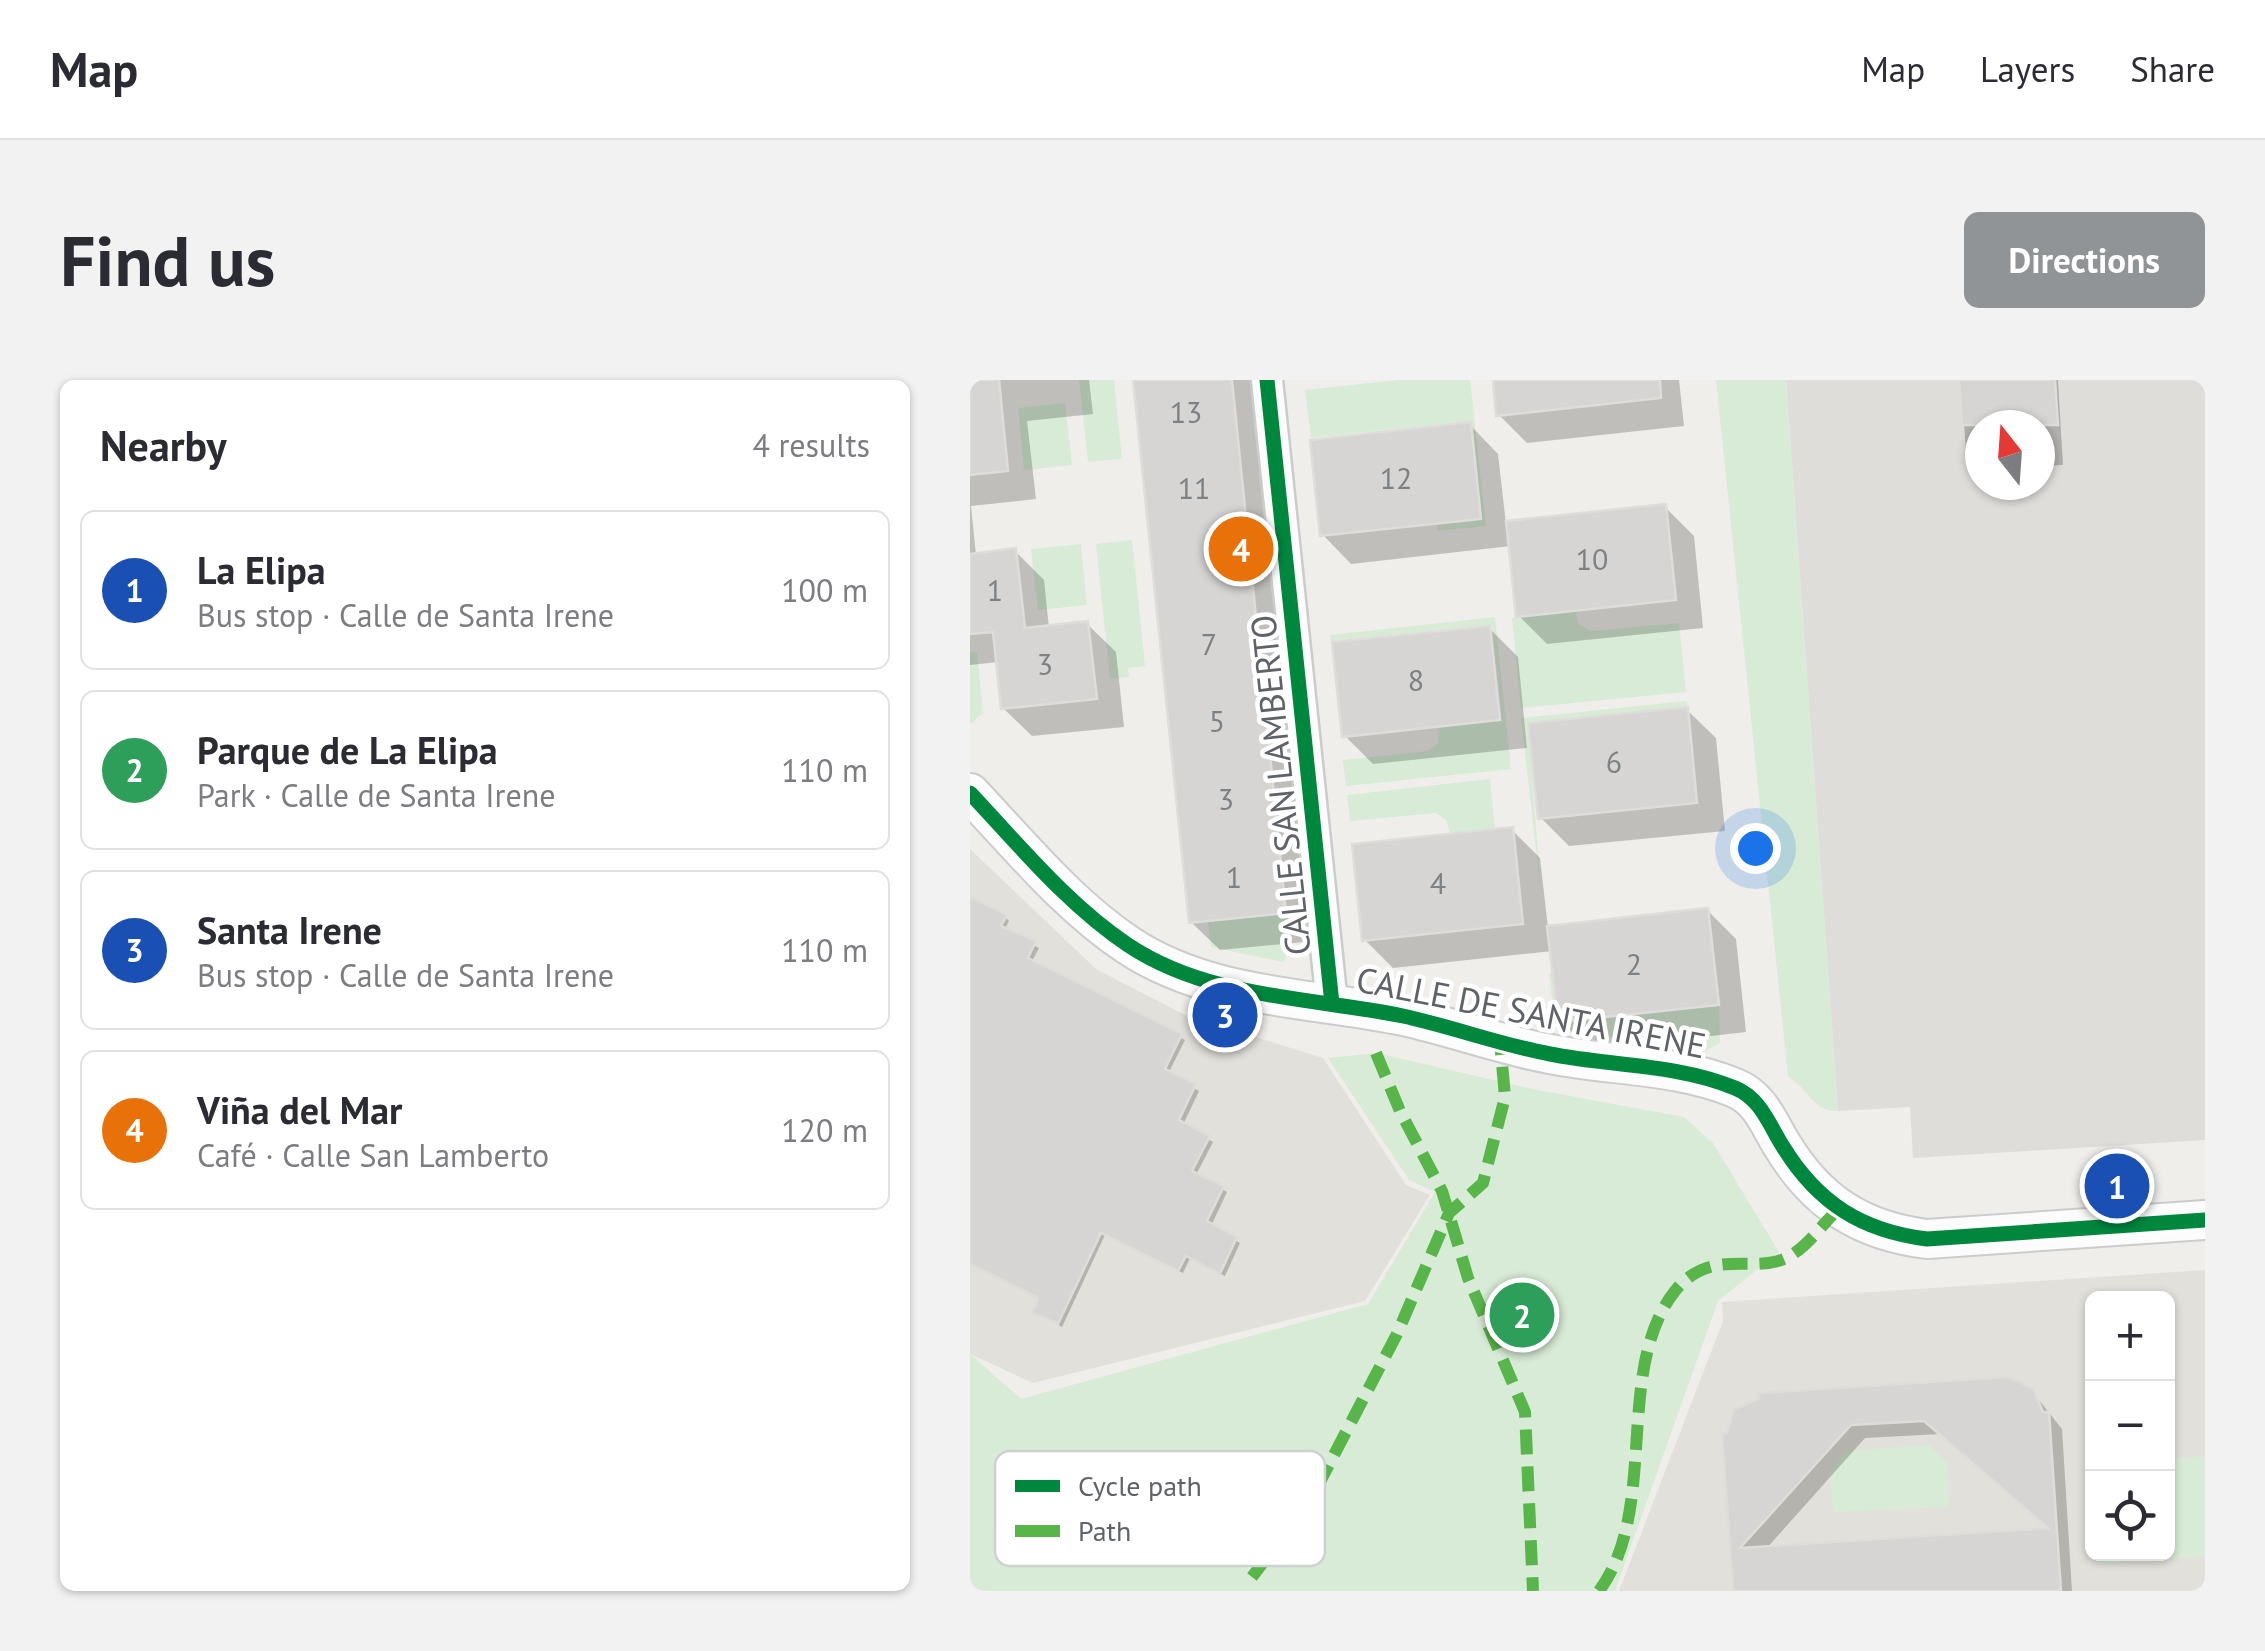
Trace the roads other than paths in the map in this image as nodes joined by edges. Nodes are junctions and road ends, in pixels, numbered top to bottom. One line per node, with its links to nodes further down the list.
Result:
1 (1267, 380): 3 (street, CALLE SAN LAMBERTO)
2 (970, 793): 3 (street, CALLE DE SANTA IRENE)
3 (1332, 1004): 4 (street, CALLE DE SANTA IRENE)
4 (2205, 1220)

